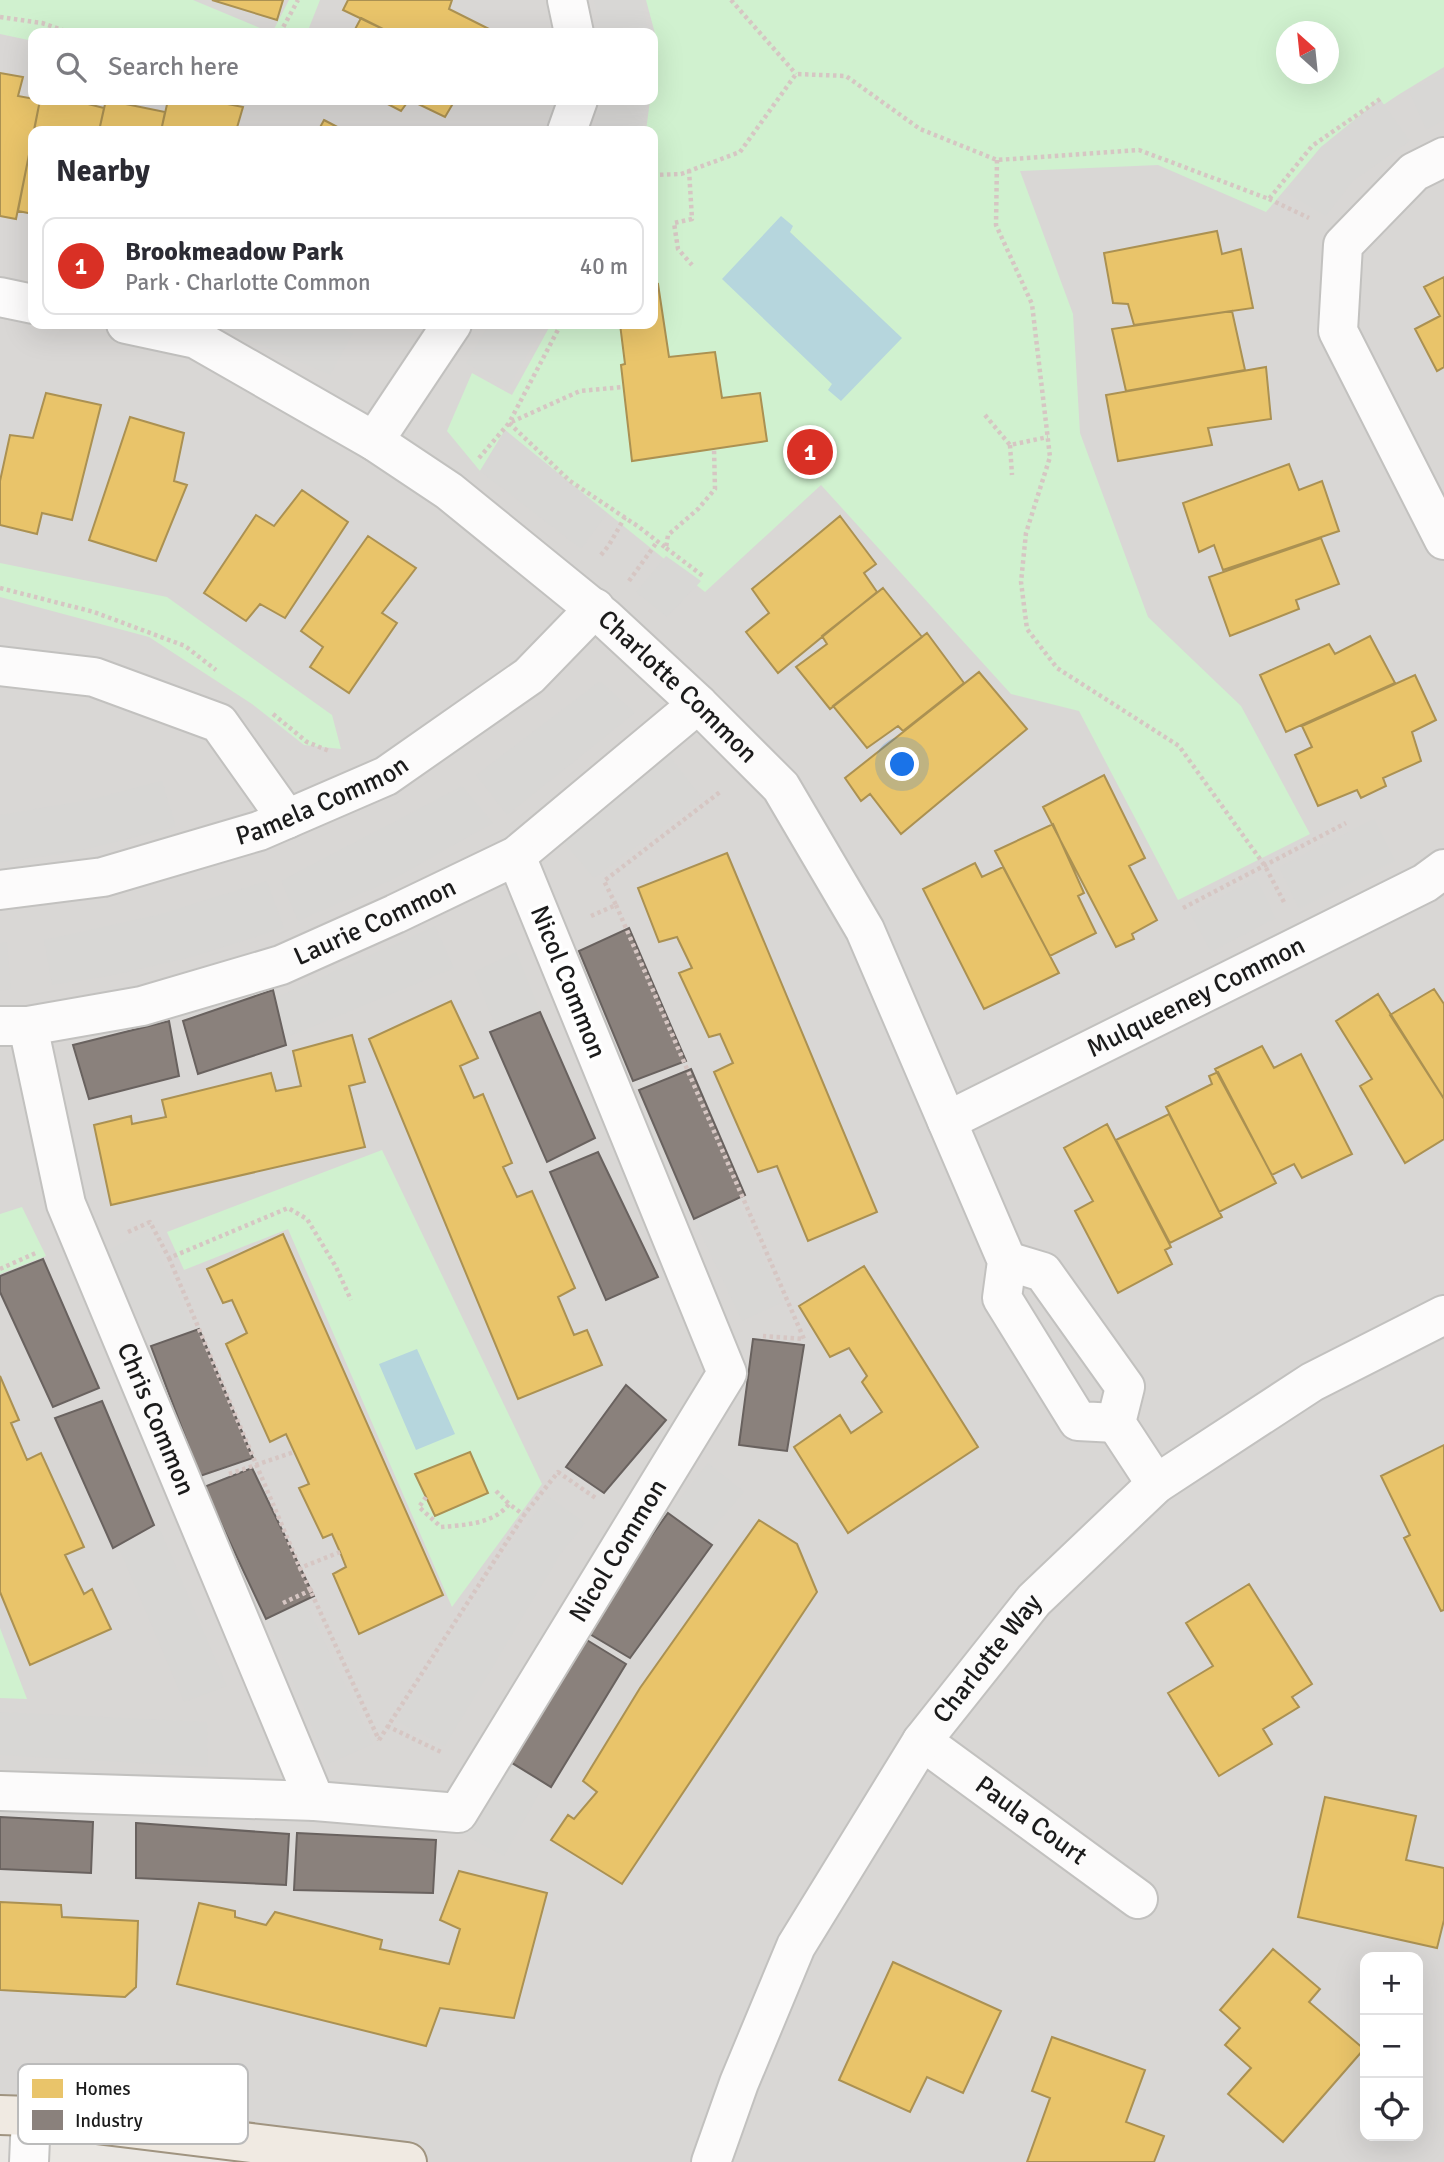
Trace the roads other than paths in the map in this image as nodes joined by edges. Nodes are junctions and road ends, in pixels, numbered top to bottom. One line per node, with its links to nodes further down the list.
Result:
1 (567, 0): 2 (street)
2 (573, 28)
3 (576, 105): 4 (street)
4 (569, 126)
5 (1444, 157): 11 (street)
6 (0, 297): 7 (street)
7 (28, 303)
8 (149, 329): 10 (street, Charlotte Common)
9 (449, 329): 10 (street)
10 (374, 441): 12 (street, Charlotte Common)
11 (1444, 540)
12 (594, 608): 14 (street, Charlotte Common); 15 (street, Pamela Common)
13 (0, 666): 15 (street)
14 (698, 704): 16 (street, Laurie Common); 20 (street, Charlotte Common)
15 (286, 819): 18 (street, Pamela Common)
16 (516, 856): 19 (street, Laurie Common); 27 (street, Nicol Common)
17 (1444, 869): 20 (street, Mulqueeney Common)
18 (0, 890)
19 (14, 1026): 27 (street, Chris Common)
20 (947, 1121): 21 (street, Charlotte Common)
21 (1007, 1261): 23 (street); 23 (street)
22 (1444, 1315): 24 (street, Charlotte Way)
23 (1116, 1423): 24 (street)
24 (1156, 1483): 25 (street, Charlotte Way)
25 (922, 1741): 28 (street, Paula Court); 33 (street, Charlotte Way)
26 (0, 1791): 27 (street, Nicol Common)
27 (315, 1801)
28 (1139, 1899)
29 (248, 2143): 32 (main road)
30 (24, 2144): 31 (street)
31 (29, 2162)
32 (407, 2162)
33 (711, 2162)

